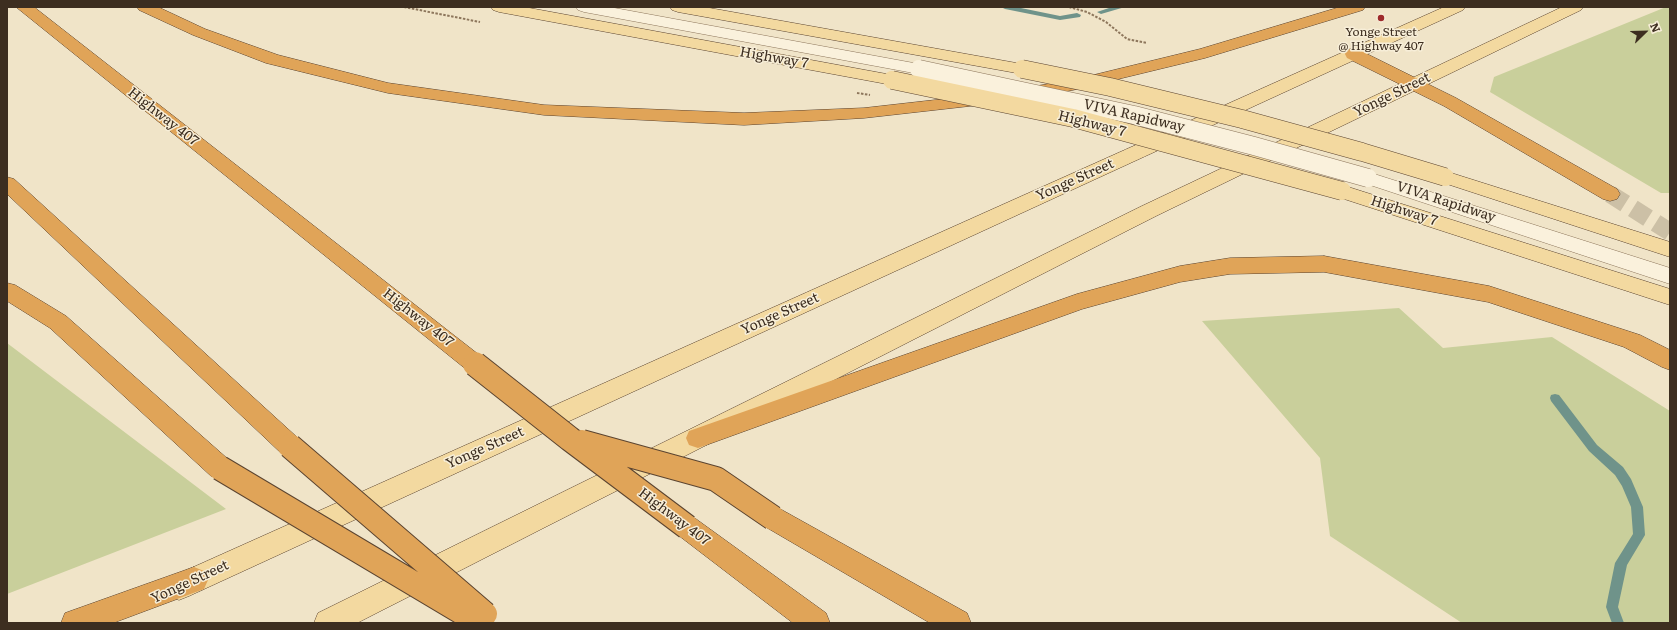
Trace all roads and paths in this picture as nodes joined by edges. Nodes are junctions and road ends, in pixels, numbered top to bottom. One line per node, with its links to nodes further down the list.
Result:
1 (24, 7): 21 (highway, Highway 407, bridge)
2 (145, 7): 7 (highway)
3 (499, 7): 18 (main road, Highway 7, bridge)
4 (584, 7): 16 (lane, VIVA Rapidway, bridge)
5 (678, 7): 15 (main road, bridge)
6 (1069, 7): 10 (path)
7 (1357, 7)
8 (1457, 7): 11 (main road, Yonge Street)
9 (1575, 7): 12 (main road, Yonge Street)
10 (1151, 43)
11 (1353, 54): 12 (highway); 22 (main road, Yonge Street)
12 (1416, 84): 14 (highway); 20 (main road, Yonge Street)
13 (7, 183): 27 (highway, bridge)
14 (1610, 194)
15 (1670, 250)
16 (1670, 276)
17 (7, 291): 26 (highway, bridge)
18 (1670, 297)
19 (1670, 361): 20 (highway)
20 (698, 438): 25 (main road, Yonge Street)
21 (570, 439): 28 (highway, Highway 407, bridge); 29 (highway, bridge)
22 (194, 580): 23 (highway); 24 (main road, Yonge Street)
23 (75, 623)
24 (104, 623)
25 (328, 623)
26 (480, 623)
27 (496, 623)
28 (816, 623)
29 (957, 623)

